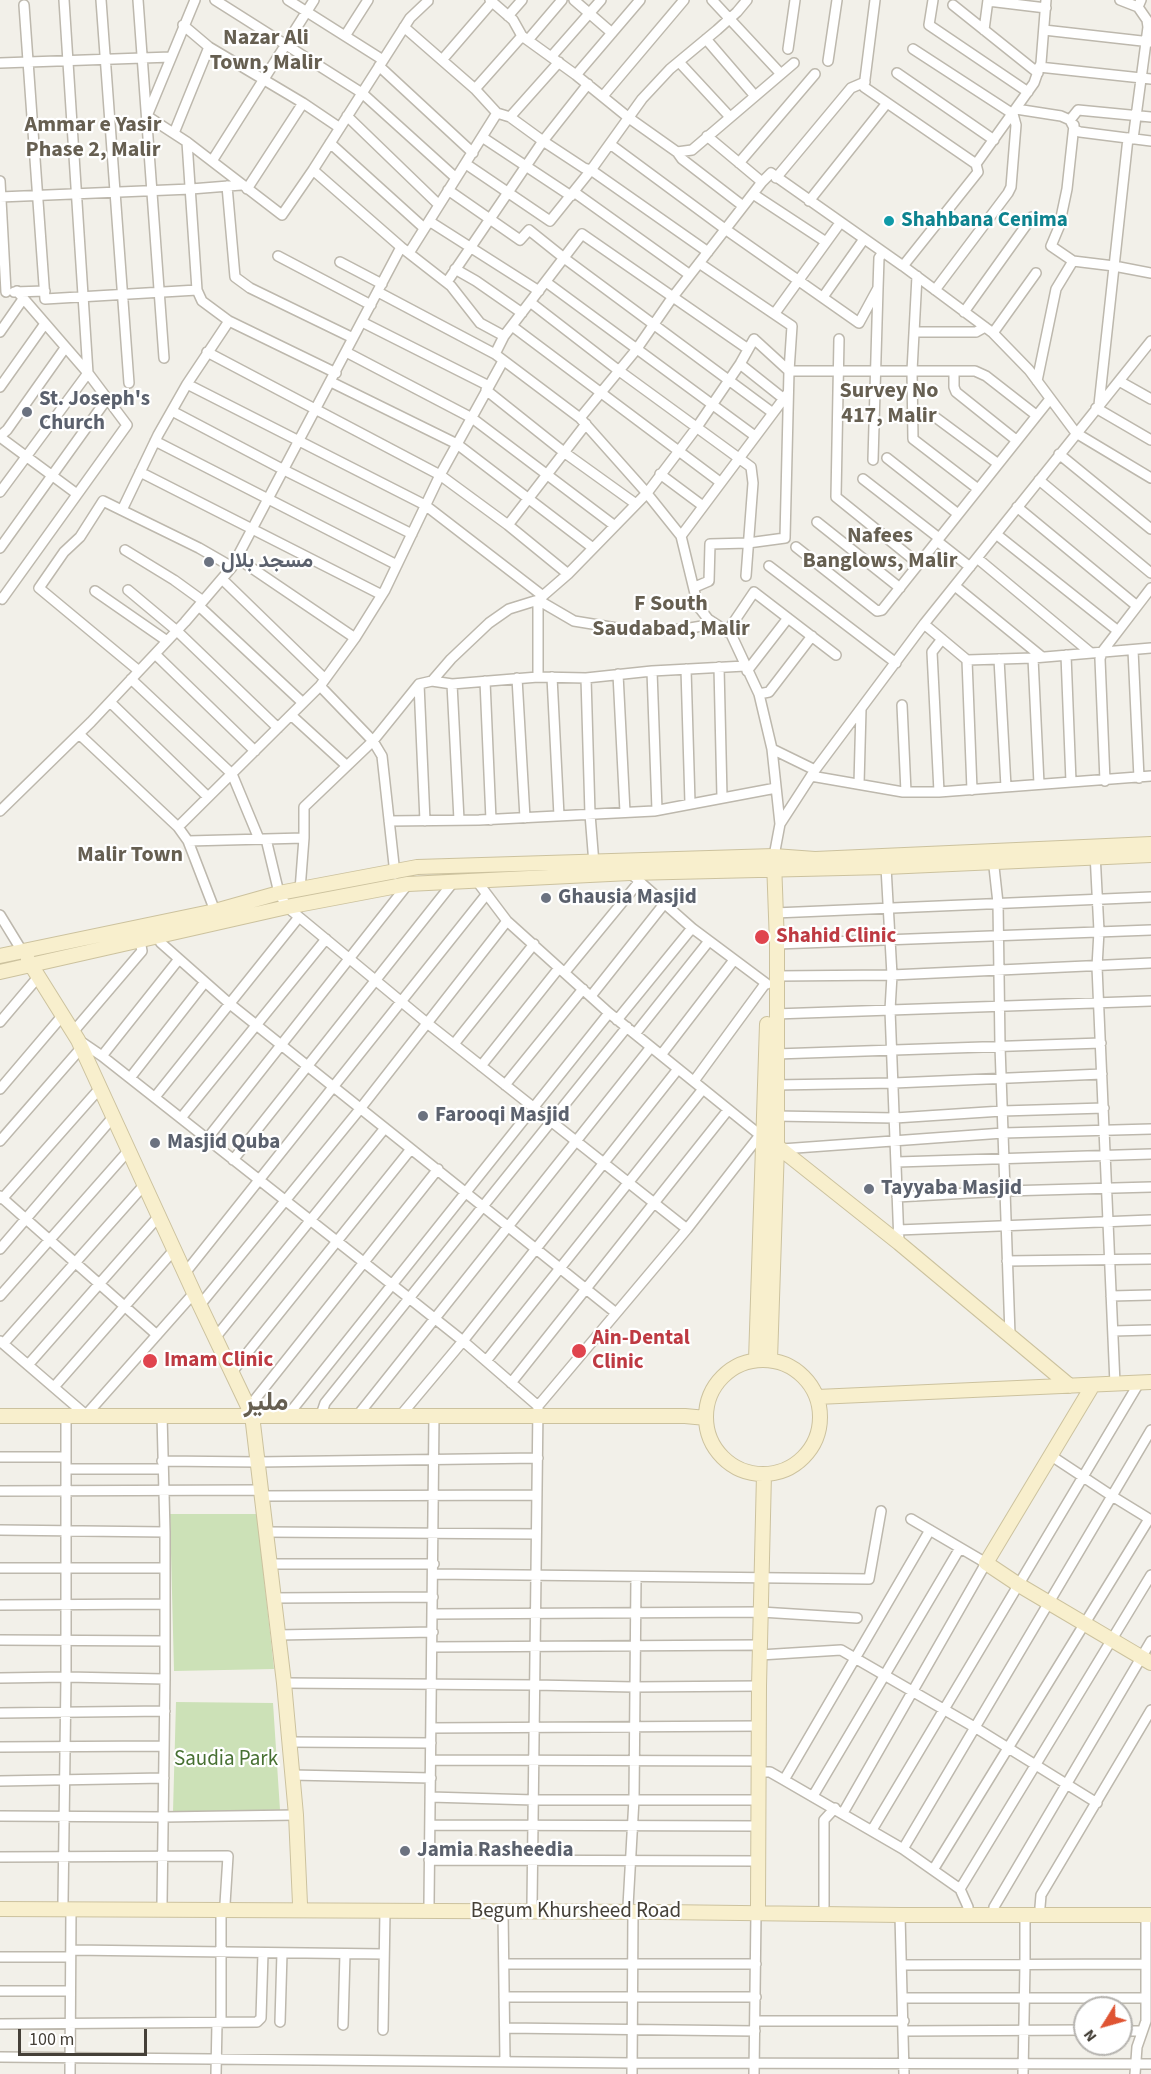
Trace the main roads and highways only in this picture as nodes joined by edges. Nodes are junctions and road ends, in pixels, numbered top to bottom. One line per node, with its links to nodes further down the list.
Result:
1 (1151, 844): 2 (main road)
2 (1095, 852): 3 (main road); 4 (main road)
3 (1151, 855)
4 (993, 856): 5 (main road); 5 (main road)
5 (770, 862): 6 (main road); 6 (main road); 11 (main road); 11 (main road)
6 (594, 868): 7 (main road); 9 (main road)
7 (22, 951): 8 (main road); 9 (main road)
8 (0, 956)
9 (35, 970): 10 (main road); 18 (main road)
10 (0, 972)
11 (770, 981): 12 (main road); 12 (main road)
12 (772, 1140): 13 (main road); 16 (main road)
13 (763, 1360): 17 (main road); 20 (main road)
14 (1145, 1382): 15 (main road)
15 (1092, 1385): 16 (main road); 22 (main road)
16 (1070, 1386): 17 (main road)
17 (817, 1397): 21 (main road)
18 (250, 1411): 19 (main road); 20 (main road); 24 (main road)
19 (0, 1416)
20 (706, 1418): 21 (main road)
21 (764, 1474): 30 (main road)
22 (1146, 1660)
23 (0, 1901): 25 (main road, Begum Khursheed Road)
24 (300, 1904): 26 (main road, Begum Khursheed Road); 27 (main road, Begum Khursheed Road)
25 (67, 1906): 26 (main road, Begum Khursheed Road); 26 (main road, Begum Khursheed Road); 28 (main road, Begum Khursheed Road)
26 (223, 1907): 27 (main road, Begum Khursheed Road)
27 (421, 1907): 29 (main road, Begum Khursheed Road); 29 (main road, Begum Khursheed Road)
28 (0, 1909)
29 (582, 1909): 30 (main road, Begum Khursheed Road)
30 (757, 1910): 31 (main road, Begum Khursheed Road); 31 (main road, Begum Khursheed Road)
31 (1149, 1912)

